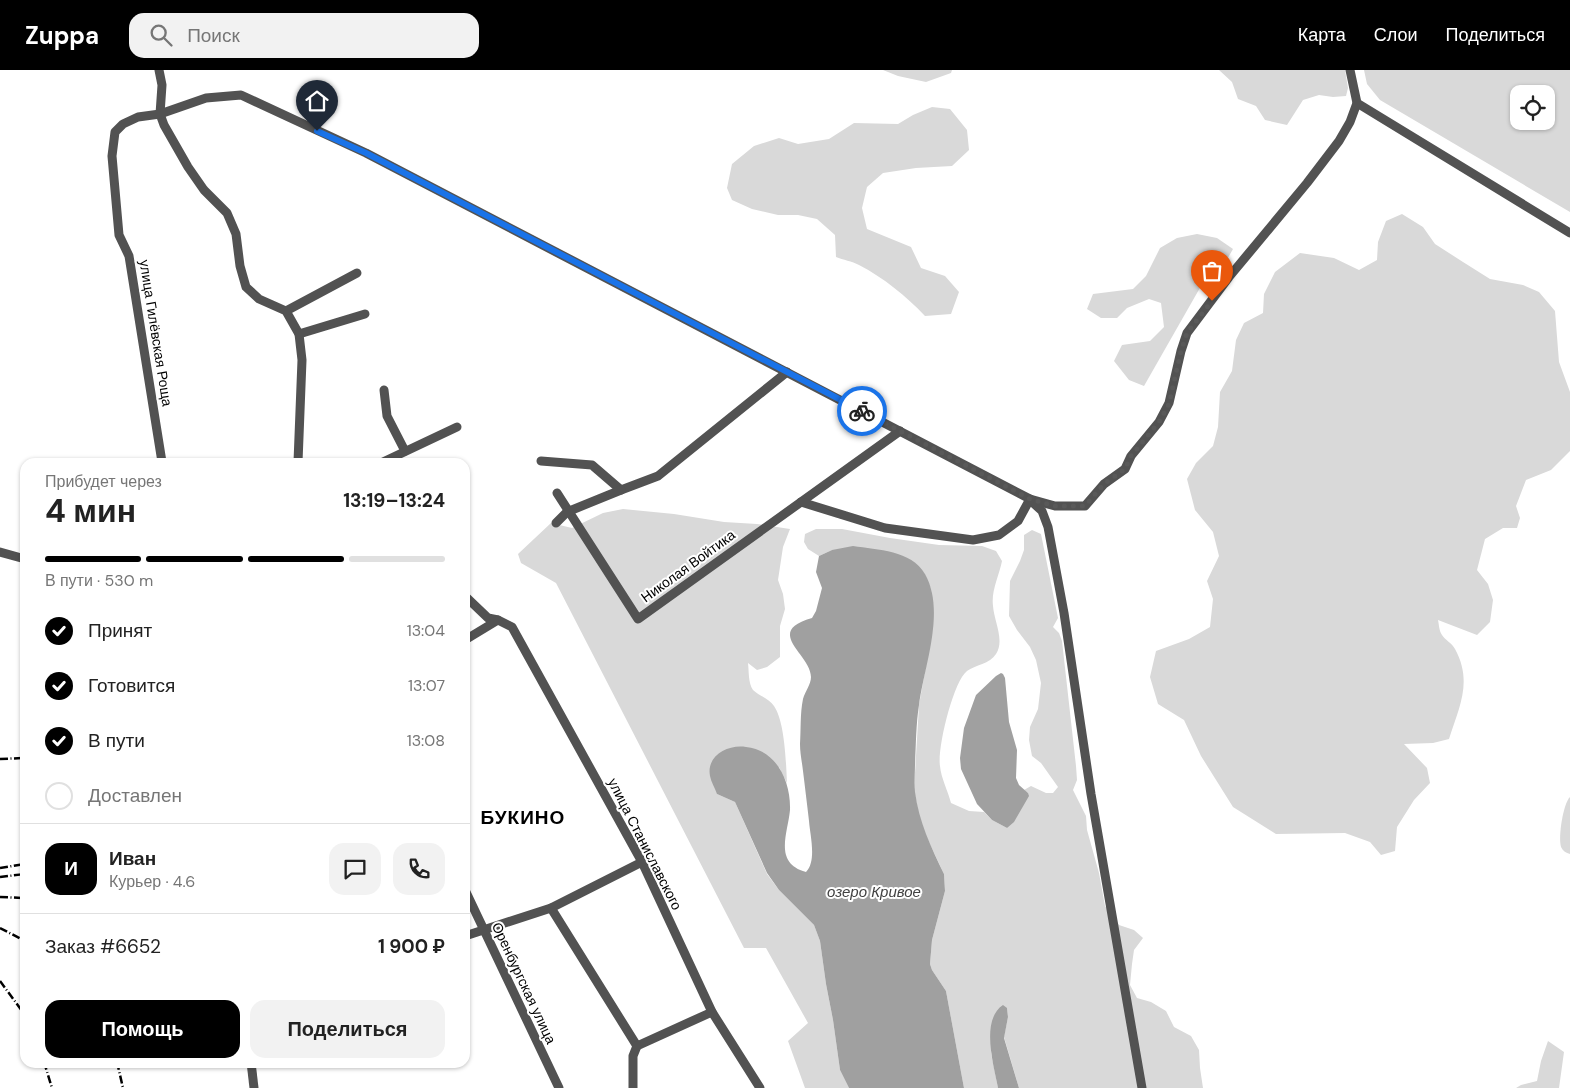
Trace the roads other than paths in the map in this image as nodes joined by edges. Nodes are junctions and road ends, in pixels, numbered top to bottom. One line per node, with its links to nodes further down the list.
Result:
1 (159, 70): 4 (street)
2 (1350, 70): 3 (street)
3 (1357, 103): 5 (street); 21 (street)
4 (160, 114): 7 (street); 10 (street, улица Гилёвская Роща); 15 (street, улица Гилёвская Роща)
5 (1570, 233)
6 (357, 273): 7 (street)
7 (286, 311): 9 (street)
8 (364, 314): 9 (street)
9 (299, 334): 16 (street)
10 (787, 372): 13 (street, улица Гилёвская Роща); 19 (street)
11 (384, 390): 14 (street)
12 (457, 427): 14 (street)
13 (900, 431): 21 (street, улица Гилёвская Роща); 22 (street)
14 (405, 451): 17 (street)
15 (161, 458)
16 (298, 458)
17 (391, 458)
18 (541, 461): 19 (street)
19 (621, 490): 23 (street)
20 (557, 493): 23 (street, Николая Войтика)
21 (1030, 499): 22 (street); 42 (street)
22 (801, 502): 23 (street, Николая Войтика)
23 (569, 512): 24 (street)
24 (556, 523)
25 (0, 552): 26 (street)
26 (20, 558)
27 (470, 601): 28 (street, улица Станиславского)
28 (498, 620): 29 (street); 30 (street, улица Станиславского)
29 (470, 637)
30 (642, 862): 32 (street); 35 (street, улица Станиславского)
31 (470, 901): 33 (street, Оренбургская улица)
32 (551, 908): 33 (street); 36 (street)
33 (484, 930): 34 (street); 39 (street, Оренбургская улица)
34 (470, 934)
35 (712, 1012): 36 (street); 41 (street, улица Станиславского)
36 (637, 1046): 40 (street)
37 (252, 1068): 38 (street)
38 (254, 1088)
39 (558, 1088)
40 (632, 1088)
41 (760, 1088)
42 (1142, 1088)

